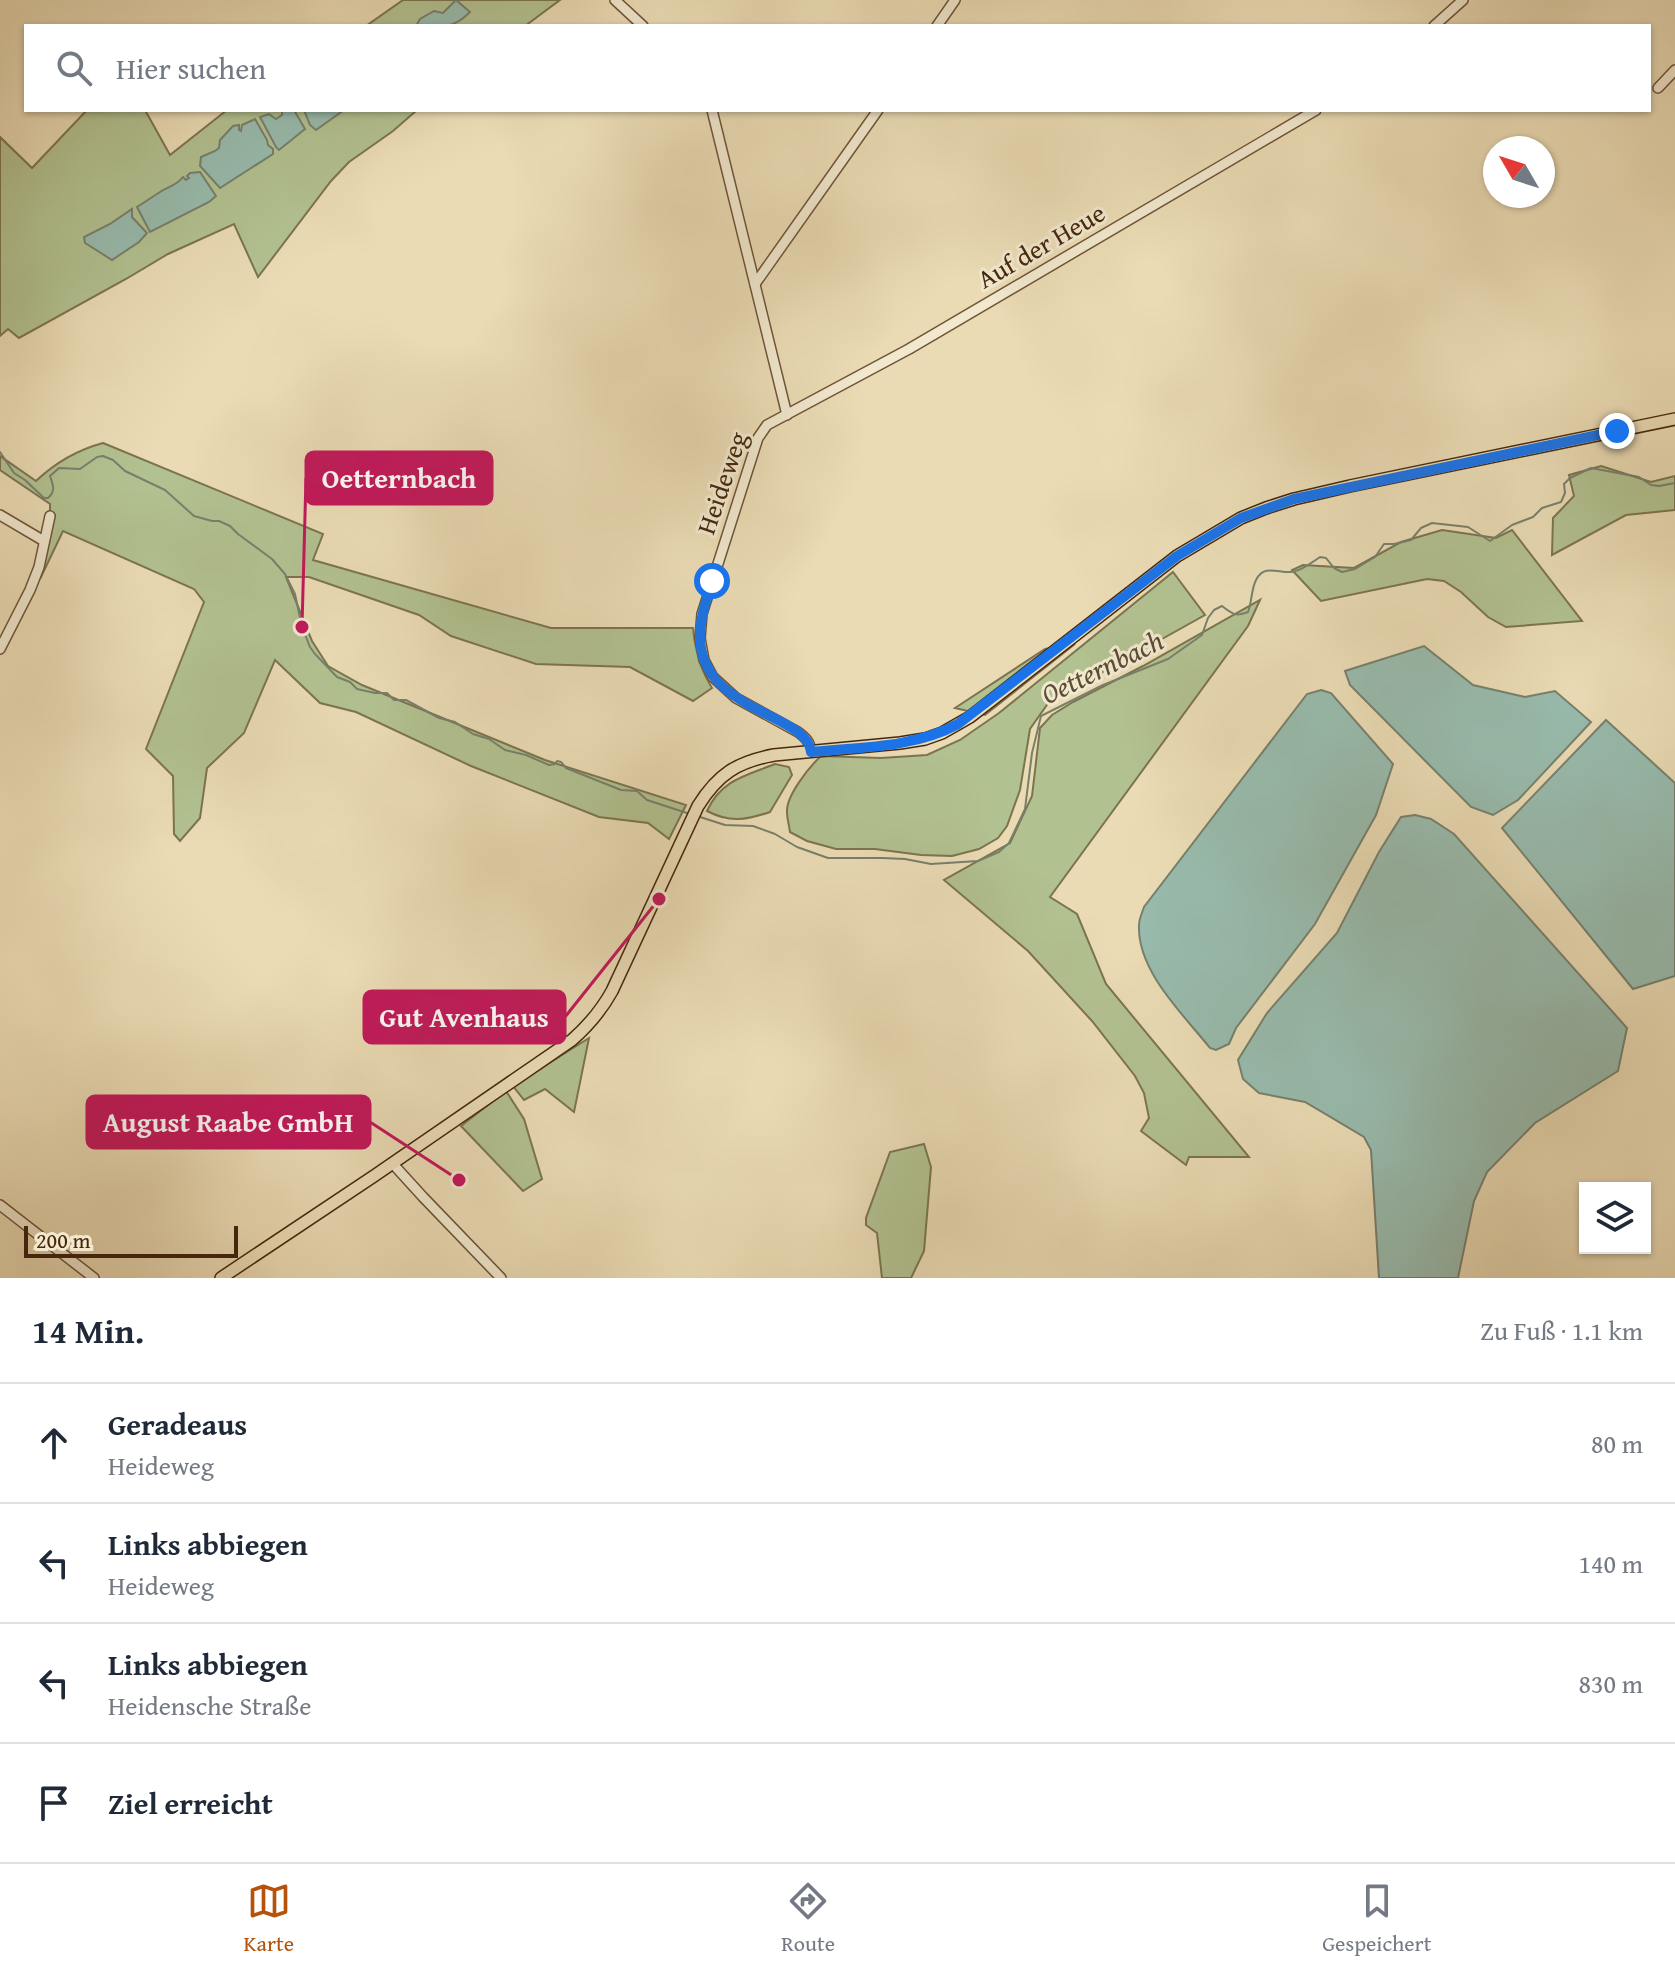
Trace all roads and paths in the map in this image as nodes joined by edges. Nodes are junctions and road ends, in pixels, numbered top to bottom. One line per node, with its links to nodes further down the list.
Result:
1 (615, 0): 4 (street)
2 (955, 0): 5 (street)
3 (1463, 0): 6 (street)
4 (641, 24)
5 (938, 24)
6 (1436, 24)
7 (1675, 70): 8 (street)
8 (1658, 88)
9 (712, 112): 12 (street)
10 (877, 112): 12 (street)
11 (1313, 112): 13 (street, Auf der Heue)
12 (755, 284): 13 (street)
13 (787, 415): 19 (street, Heideweg)
14 (1675, 419): 19 (main road)
15 (0, 515): 17 (street)
16 (50, 516): 17 (street)
17 (44, 541): 18 (street)
18 (0, 649)
19 (811, 752): 20 (main road)
20 (393, 1164): 23 (main road); 24 (street)
21 (0, 1205): 22 (street)
22 (94, 1278)
23 (221, 1278)
24 (501, 1278)

